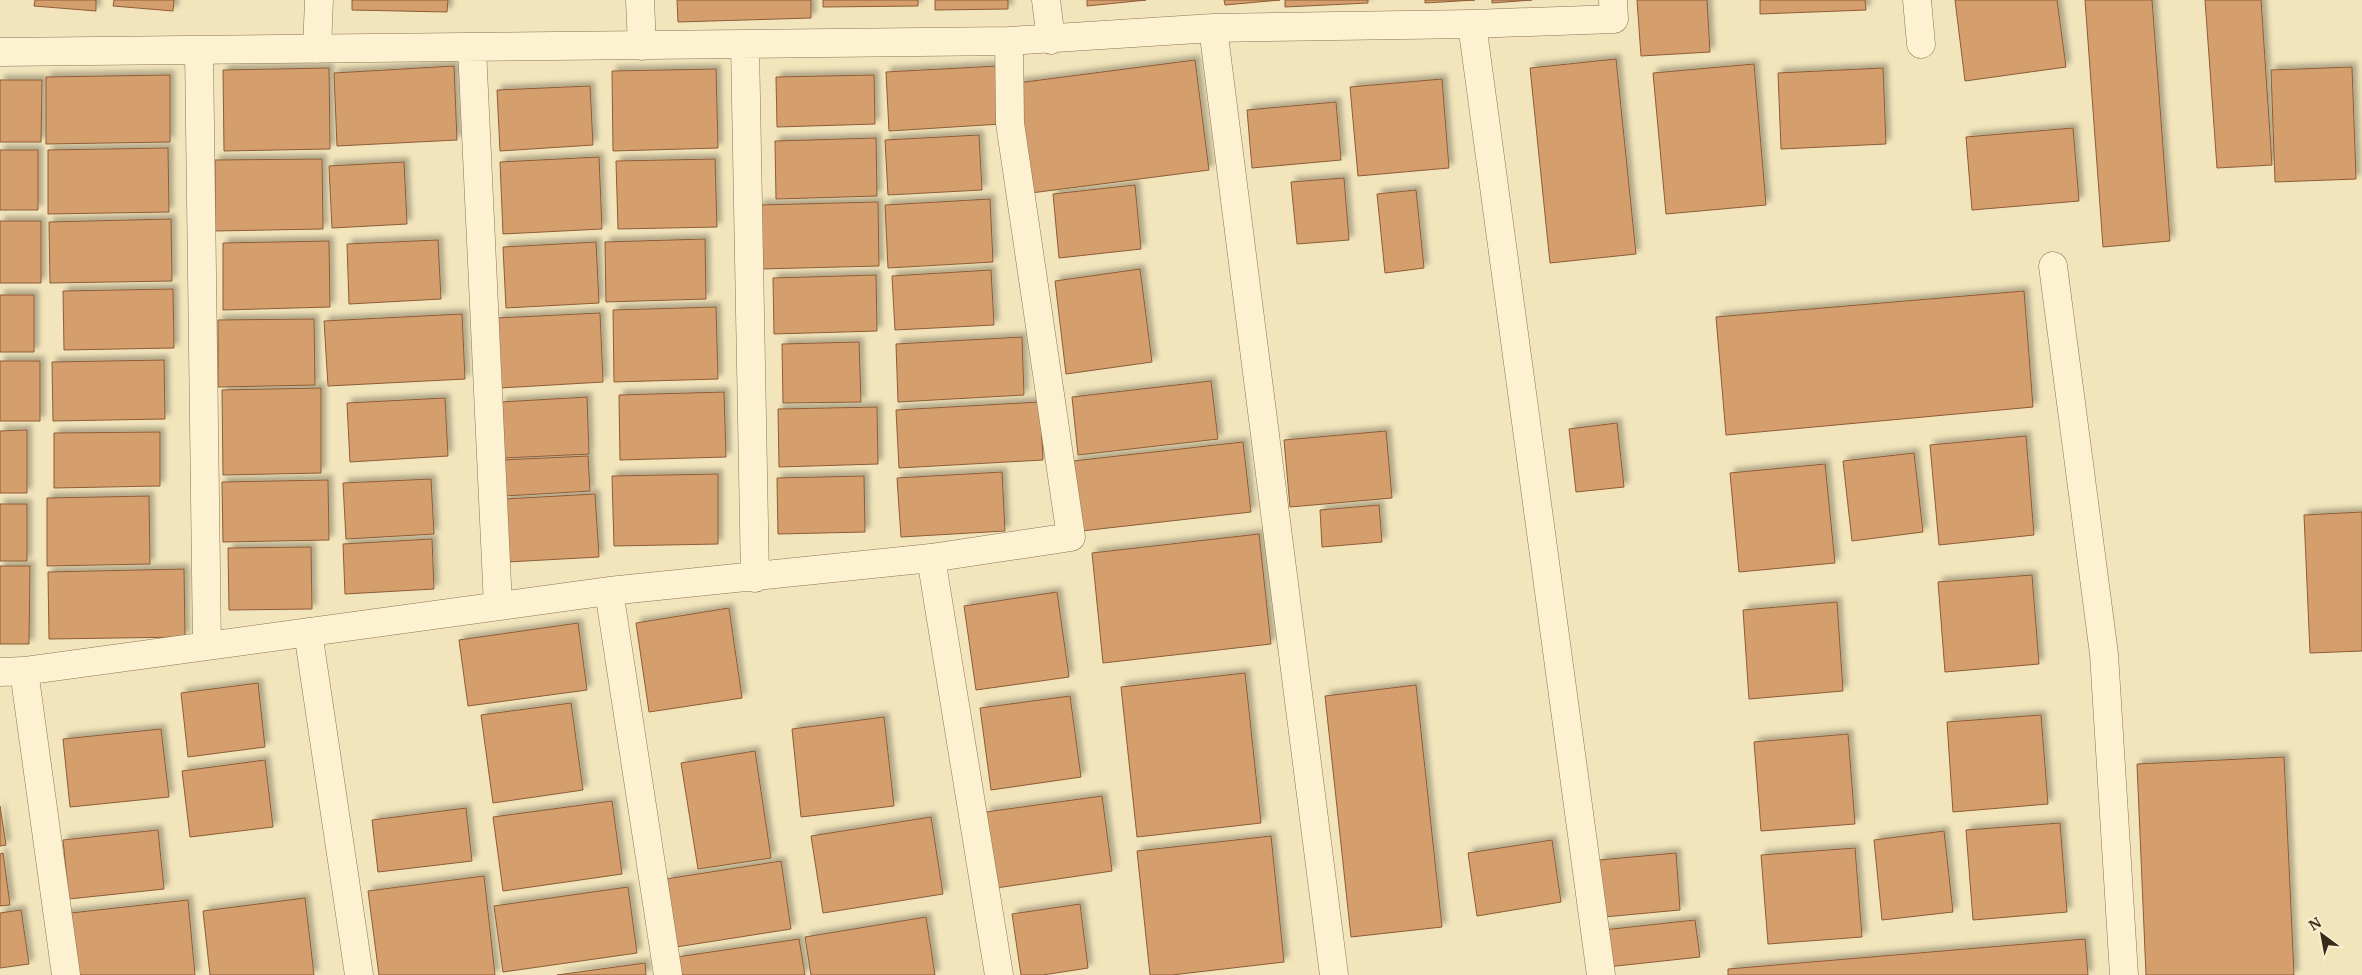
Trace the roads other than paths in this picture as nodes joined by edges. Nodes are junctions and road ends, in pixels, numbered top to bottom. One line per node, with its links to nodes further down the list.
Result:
1 (319, 0): 14 (street)
2 (640, 0): 12 (street)
3 (1046, 0): 8 (street)
4 (1613, 0): 6 (street)
5 (1917, 0): 10 (street)
6 (1472, 24): 7 (street); 30 (street)
7 (1212, 28): 8 (street); 29 (street)
8 (1051, 40): 9 (street)
9 (1009, 41): 11 (street); 18 (street)
10 (1920, 44)
11 (745, 45): 12 (street); 19 (street)
12 (642, 46): 13 (street)
13 (472, 48): 14 (street); 21 (street)
14 (317, 49): 15 (street)
15 (199, 50): 16 (street); 23 (street)
16 (0, 52)
17 (2053, 266): 31 (street)
18 (931, 558): 19 (street); 28 (street)
19 (756, 578): 20 (street)
20 (609, 591): 21 (street); 27 (street)
21 (498, 606): 22 (street)
22 (308, 632): 23 (street); 26 (street)
23 (206, 646): 24 (street)
24 (12, 671): 25 (street)
25 (66, 975)
26 (359, 975)
27 (668, 975)
28 (999, 975)
29 (1334, 975)
30 (1601, 975)
31 (2124, 975)

